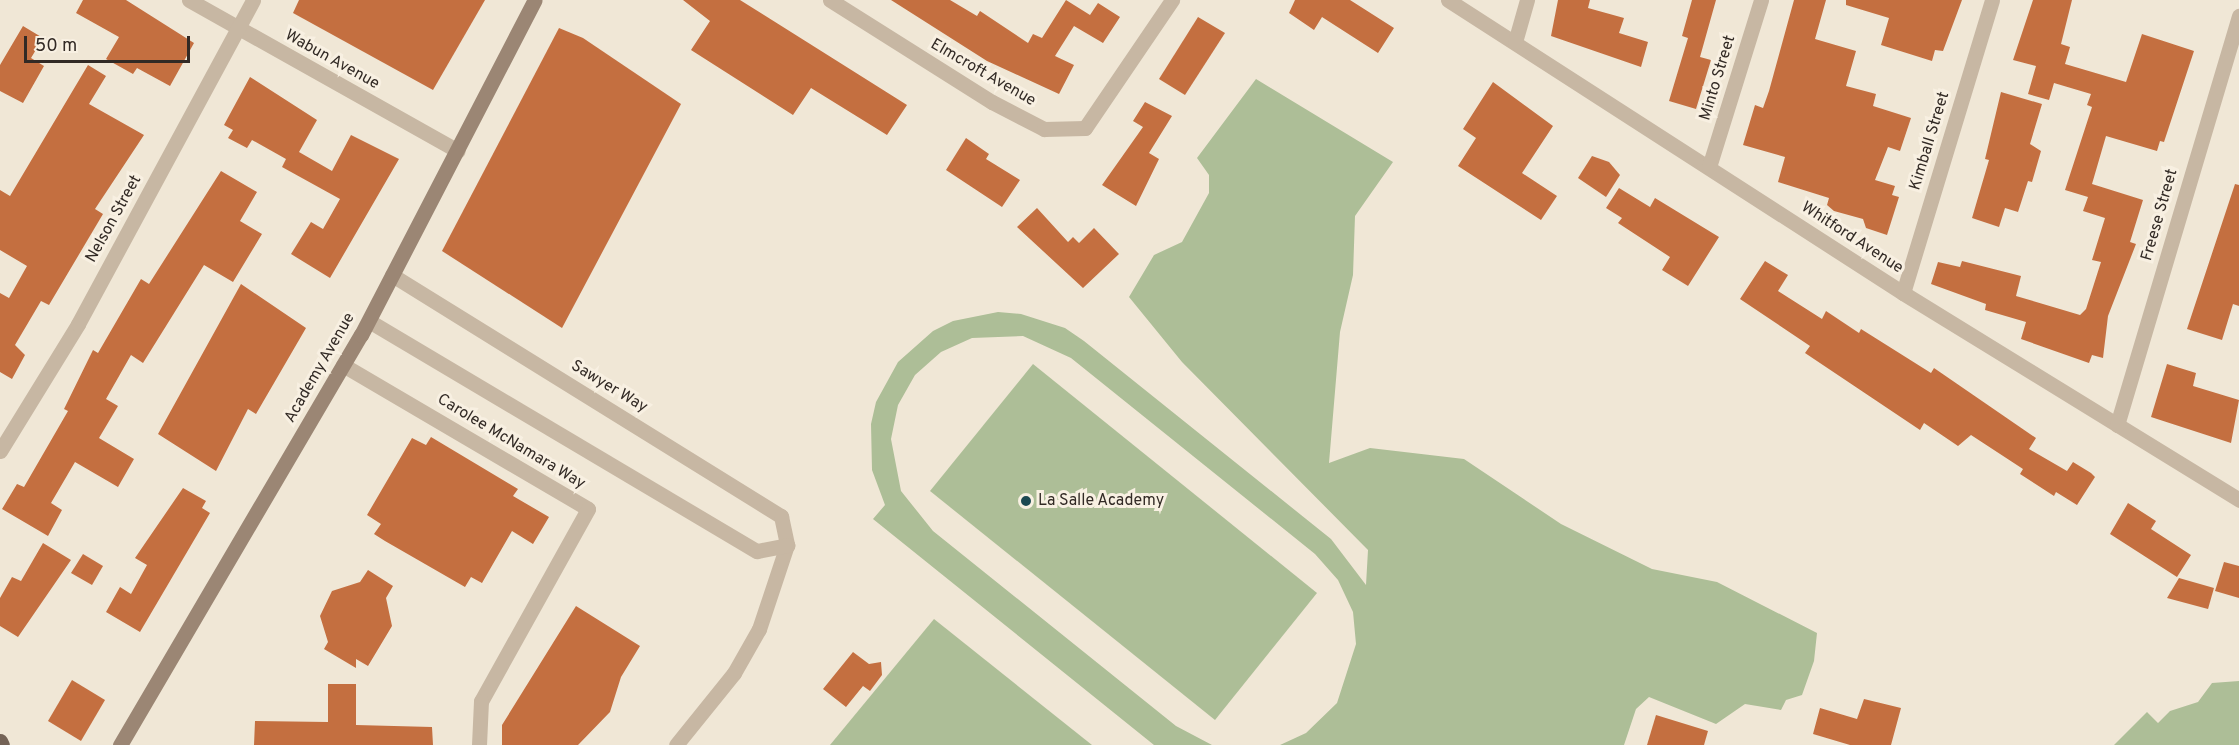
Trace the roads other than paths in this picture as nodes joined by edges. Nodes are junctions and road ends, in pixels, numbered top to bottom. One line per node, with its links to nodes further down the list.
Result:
1 (189, 0): 11 (street, Wabun Avenue)
2 (253, 0): 11 (street, Nelson Street)
3 (535, 0): 13 (street, Academy Avenue)
4 (830, 0): 5 (street, Elmcroft Avenue)
5 (1172, 0)
6 (1448, 0): 12 (street, Whitford Avenue)
7 (1527, 0): 12 (street)
8 (1761, 0): 14 (street, Minto Street)
9 (1992, 0): 16 (street, Kimball Street)
10 (2239, 16): 19 (street, Freese Street)
11 (239, 28): 13 (street, Wabun Avenue); 20 (street, Nelson Street)
12 (1515, 42): 14 (street, Whitford Avenue)
13 (458, 151): 15 (street, Academy Avenue)
14 (1709, 167): 16 (street, Whitford Avenue)
15 (392, 275): 17 (street, Academy Avenue); 22 (street, Sawyer Way)
16 (1903, 293): 19 (street, Whitford Avenue)
17 (369, 321): 18 (street, Academy Avenue); 22 (street)
18 (343, 365): 25 (street, Academy Avenue); 26 (street, Carolee McNamara Way)
19 (2118, 425): 21 (street, Whitford Avenue)
20 (0, 452)
21 (2239, 500)
22 (788, 545): 27 (street, Sawyer Way)
23 (0, 741): 24 (main road)
24 (2, 745)
25 (120, 745)
26 (479, 745)
27 (676, 745)

